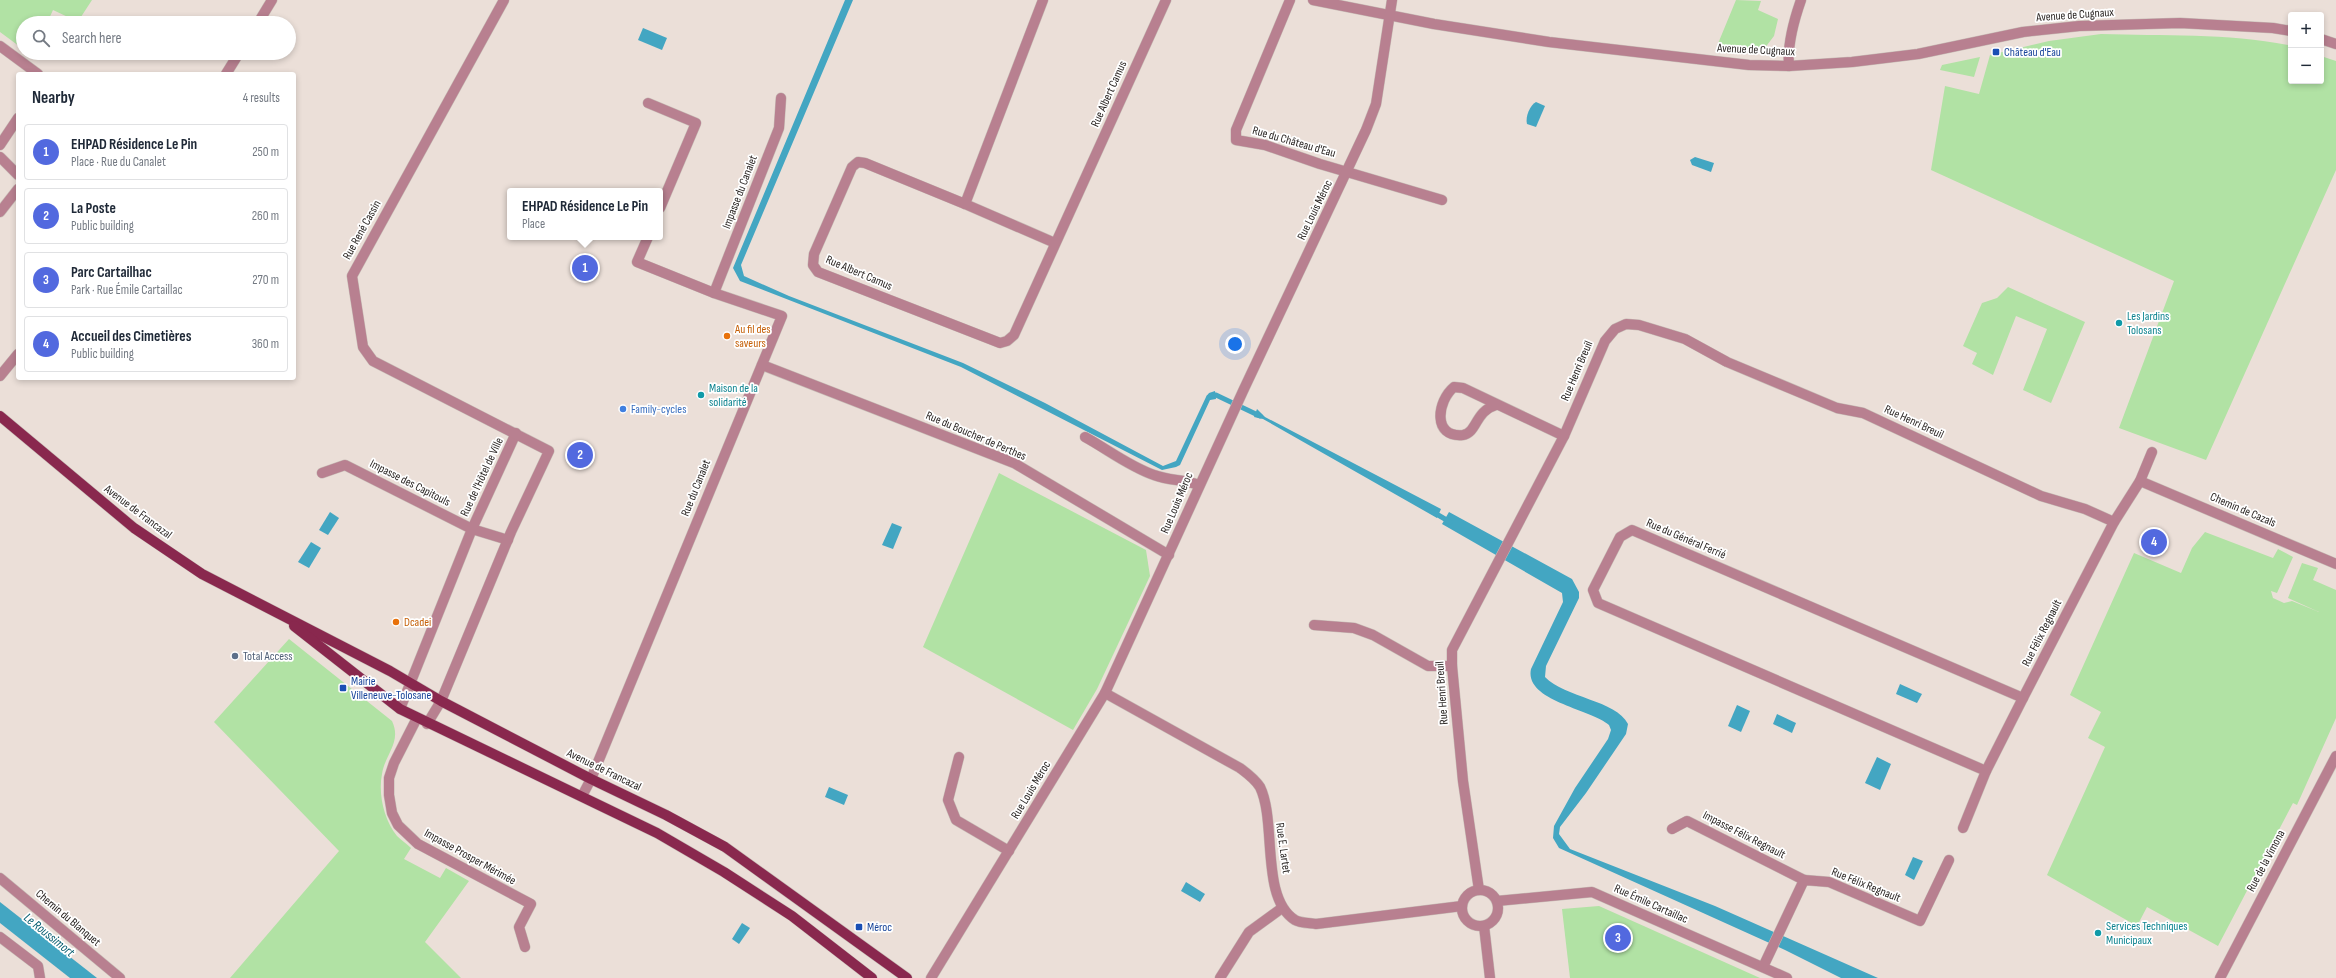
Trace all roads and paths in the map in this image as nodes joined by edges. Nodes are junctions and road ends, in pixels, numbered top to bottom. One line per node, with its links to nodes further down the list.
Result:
1 (272, 0): 10 (street)
2 (504, 0): 41 (street, Rue René Cassin)
3 (1042, 0): 31 (street)
4 (1166, 0): 34 (street, Rue Albert Camus)
5 (1290, 0): 26 (street, Rue du Château d'Eau)
6 (1313, 0): 9 (street, Avenue de Cugnaux)
7 (1392, 0): 9 (street, Rue Louis Méroc)
8 (1801, 0): 18 (street)
9 (1390, 15): 18 (street, Avenue de Cugnaux); 26 (street, Rue Louis Méroc)
10 (262, 16)
11 (2288, 31): 18 (street, Avenue de Cugnaux)
12 (2324, 40): 13 (street)
13 (2336, 44)
14 (0, 46): 15 (street)
15 (16, 58)
16 (19, 60): 19 (street)
17 (235, 60): 20 (street)
18 (1789, 66)
19 (35, 72)
20 (227, 72)
21 (781, 98): 35 (street, Impasse du Canalet)
22 (648, 103): 30 (street)
23 (16, 121): 24 (street)
24 (0, 146)
25 (0, 157): 27 (street)
26 (1348, 171): 29 (street, Rue du Château d'Eau); 47 (street, Rue Louis Méroc)
27 (16, 173)
28 (16, 192): 32 (street)
29 (1442, 200)
30 (663, 201)
31 (964, 204): 34 (street, Rue Albert Camus); 34 (street, Rue Albert Camus)
32 (0, 212)
33 (647, 240): 35 (street, Rue du Canalet)
34 (1055, 243)
35 (714, 293): 37 (street, Rue du Canalet)
36 (16, 356): 38 (street)
37 (762, 365): 51 (street, Rue du Boucher de Perthes); 66 (street, Rue du Canalet)
38 (0, 376)
39 (1496, 405): 39 (street); 42 (street)
40 (0, 416): 53 (main road, Avenue de Francazal)
41 (516, 434): 49 (street, Rue de l'Hôtel de Ville); 50 (street, Rue de l'Hôtel de Ville)
42 (1564, 436): 48 (street, Rue Henri Breuil); 55 (street, Rue Henri Breuil)
43 (1085, 437): 47 (street)
44 (2152, 452): 46 (street, Rue Félix Regnault)
45 (322, 473): 49 (street, Impasse des Capitouls)
46 (2140, 481): 48 (street, Rue Félix Regnault); 52 (street, Chemin de Cazals)
47 (1199, 485): 51 (street, Rue Louis Méroc)
48 (2114, 522): 58 (street, Rue Félix Regnault)
49 (472, 529): 50 (street, Impasse des Capitouls); 56 (street, Rue de l'Hôtel de Ville)
50 (508, 540): 59 (street, Rue de l'Hôtel de Ville)
51 (1169, 555): 57 (street, Rue Louis Méroc)
52 (2336, 564)
53 (273, 610): 56 (main road, Avenue de Francazal); 60 (main road, Avenue de Francazal)
54 (1314, 626): 55 (street)
55 (1452, 666): 74 (street, Rue Henri Breuil)
56 (410, 683): 59 (main road, Avenue de Francazal); 60 (street, Rue de l'Hôtel de Ville)
57 (1105, 692): 70 (street, Rue Louis Méroc); 77 (street, Rue E. Lartet)
58 (2023, 698): 65 (street, Rue Félix Regnault); 65 (street, Rue du Général Ferrié)
59 (441, 701): 62 (street, Rue de l'Hôtel de Ville); 66 (main road, Avenue de Francazal)
60 (400, 709): 61 (main road, Avenue de Francazal)
61 (418, 718): 62 (main road, Avenue de Francazal); 80 (street, Impasse Prosper Mérimée)
62 (427, 724): 67 (main road, Avenue de Francazal)
63 (2336, 756): 90 (street, Rue de la Vimona)
64 (959, 757): 70 (street)
65 (1986, 771): 68 (street, Rue Félix Regnault)
66 (591, 779): 67 (street, Rue du Canalet); 85 (main road, Avenue de Francazal)
67 (582, 796): 84 (main road, Avenue de Francazal)
68 (1963, 828)
69 (1672, 829): 73 (street, Impasse Félix Regnault)
70 (1009, 852): 86 (street, Rue Louis Méroc)
71 (1949, 860): 73 (street, Rue Félix Regnault)
72 (0, 878): 83 (street, Chemin du Blanquet)
73 (1804, 880): 81 (street)
74 (1479, 890): 75 (street); 76 (street)
75 (1497, 901): 78 (street); 81 (street, Rue Émile Cartaillac)
76 (1462, 906): 77 (street); 78 (street)
77 (1282, 908): 87 (street)
78 (1484, 926): 88 (street)
79 (0, 937): 82 (street)
80 (525, 947)
81 (1762, 967): 89 (street, Rue Émile Cartaillac)
82 (40, 978)
83 (120, 978)
84 (872, 978)
85 (907, 978)
86 (931, 978)
87 (1220, 978)
88 (1490, 978)
89 (1787, 978)
90 (2220, 978)

